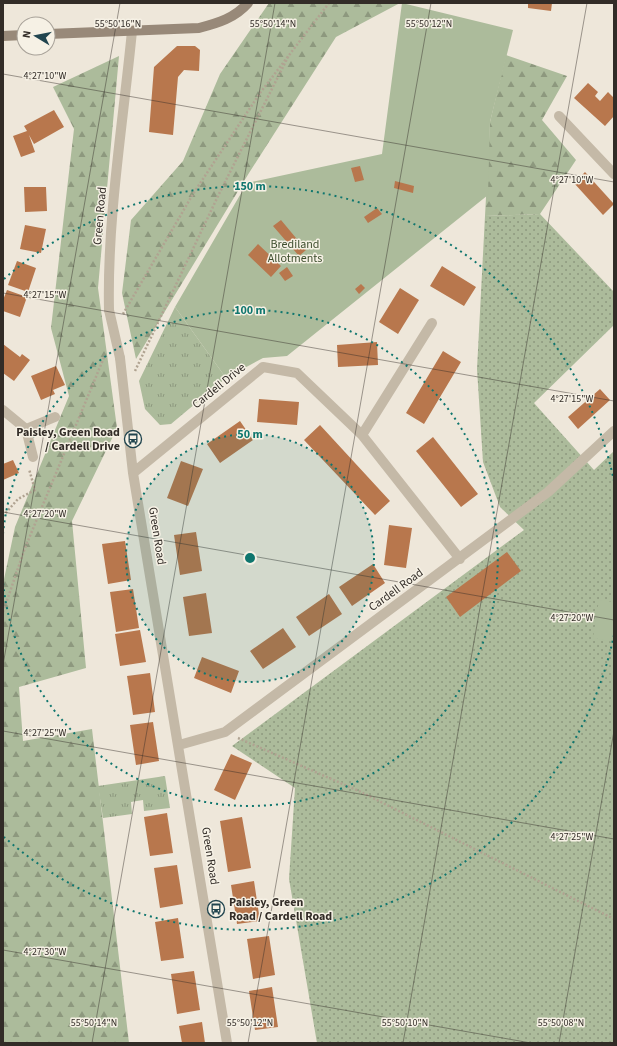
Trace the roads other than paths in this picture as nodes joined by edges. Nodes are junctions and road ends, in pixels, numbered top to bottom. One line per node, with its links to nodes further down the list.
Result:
1 (248, 3): 2 (street)
2 (132, 31): 3 (street); 15 (street, Green Road, bridge)
3 (56, 34)
4 (16, 35): 5 (street)
5 (3, 36)
6 (559, 116): 7 (street)
7 (614, 174)
8 (432, 323): 13 (street)
9 (3, 410): 11 (street)
10 (55, 417): 11 (street)
11 (26, 429): 14 (street)
12 (614, 431): 16 (street, Cardell Road)
13 (362, 435): 15 (street, Cardell Drive); 16 (street, Cardell Drive)
14 (33, 457)
15 (133, 473): 17 (street, Green Road)
16 (460, 559): 17 (street, Cardell Road)
17 (178, 745): 18 (street, Green Road)
18 (227, 1043)

